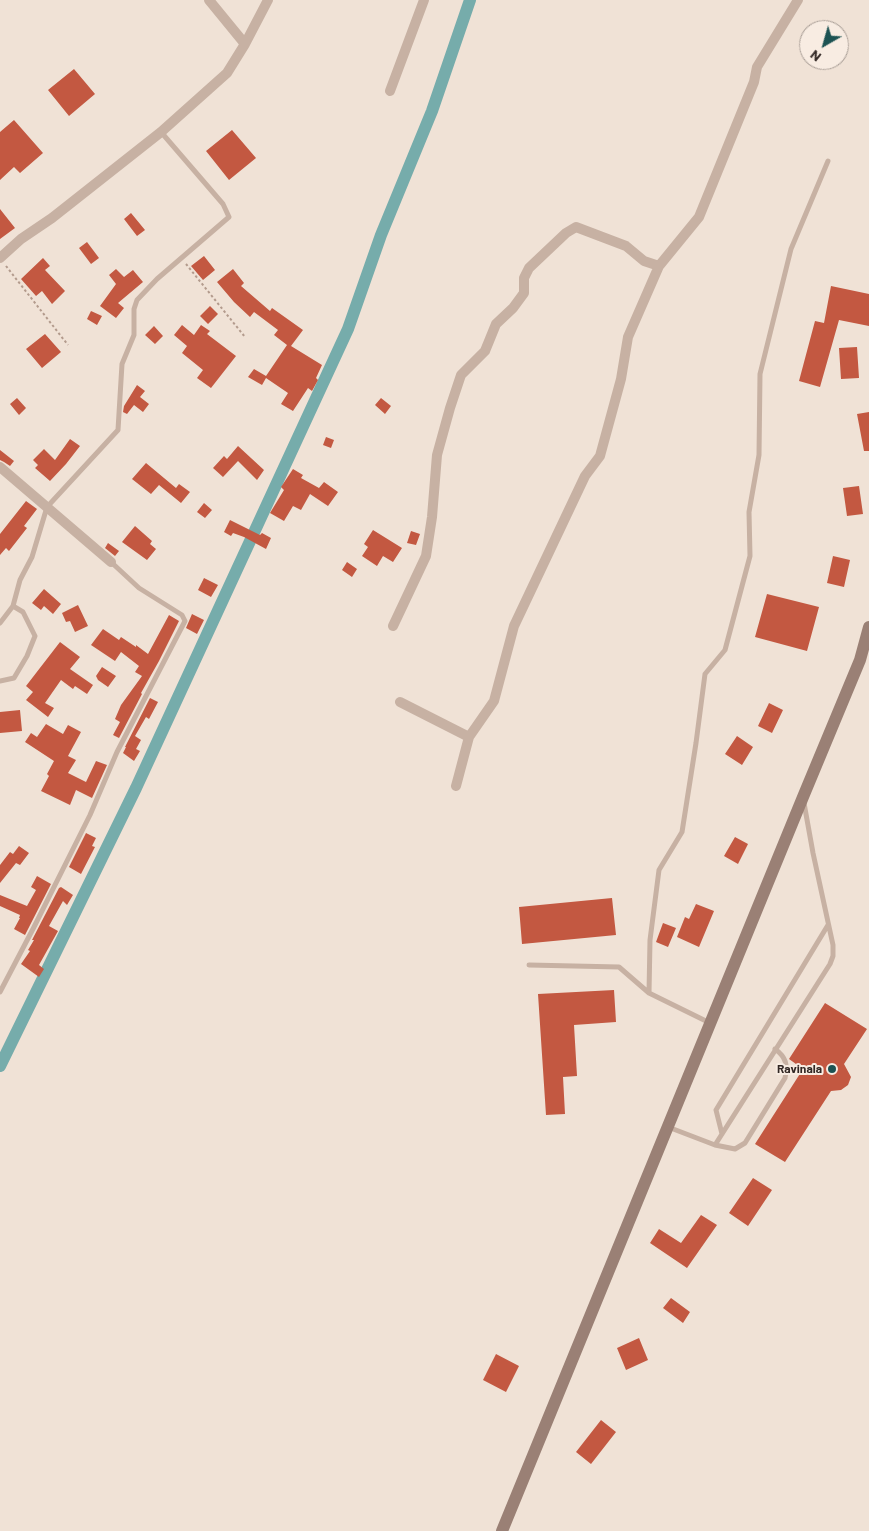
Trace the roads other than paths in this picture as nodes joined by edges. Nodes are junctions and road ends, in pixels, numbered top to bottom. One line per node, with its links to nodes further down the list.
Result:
1 (209, 0): 5 (street)
2 (268, 0): 5 (street)
3 (424, 0): 6 (street)
4 (798, 0): 10 (street)
5 (245, 44): 7 (street)
6 (390, 90)
7 (161, 132): 9 (street); 12 (lane)
8 (828, 161): 26 (lane)
9 (3, 262)
10 (659, 266): 16 (street); 20 (street)
11 (0, 467): 12 (street)
12 (47, 507): 13 (street); 14 (lane)
13 (111, 562): 25 (lane)
14 (13, 606): 15 (lane); 18 (lane)
15 (0, 623)
16 (393, 626)
17 (869, 627): 22 (main road)
18 (0, 680)
19 (400, 702): 20 (street)
20 (469, 737): 21 (street)
21 (456, 786)
22 (803, 797): 23 (lane); 27 (main road)
23 (828, 925): 28 (lane); 30 (lane)
24 (529, 965): 26 (lane)
25 (0, 992)
26 (648, 993): 27 (lane)
27 (710, 1023): 29 (main road)
28 (775, 1049): 30 (lane); 31 (lane)
29 (668, 1127): 31 (lane); 32 (main road)
30 (722, 1134): 31 (lane)
31 (715, 1144)
32 (502, 1531)

